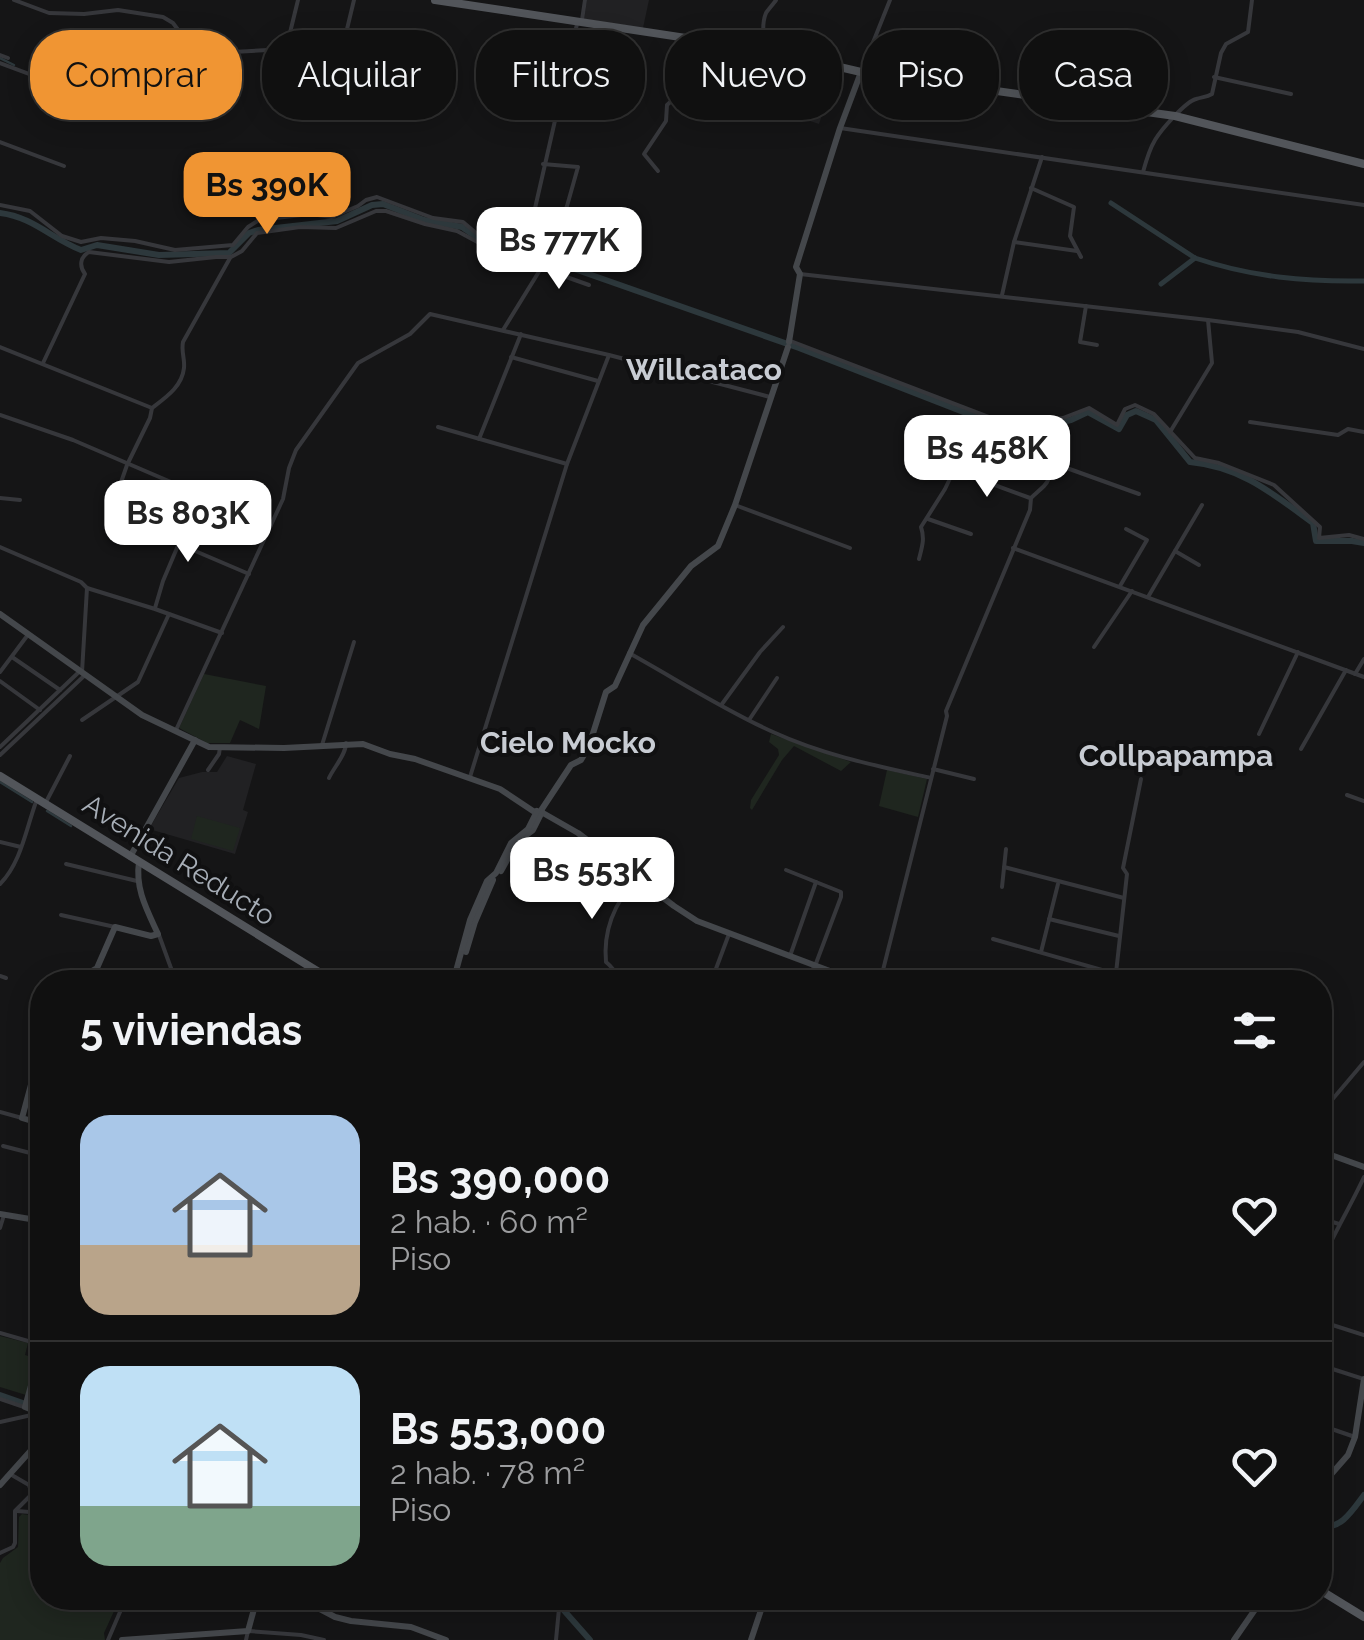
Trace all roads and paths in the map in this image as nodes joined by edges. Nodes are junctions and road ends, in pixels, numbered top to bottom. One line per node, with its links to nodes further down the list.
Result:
1 (14, 0): 14 (street)
2 (298, 0): 10 (street)
3 (354, 0): 11 (street)
4 (435, 0): 9 (main road)
5 (585, 0): 9 (street)
6 (776, 0): 12 (street)
7 (890, 0): 19 (street)
8 (1252, 0): 21 (street)
9 (580, 22): 13 (main road); 28 (street)
10 (291, 30)
11 (346, 30)
12 (766, 30)
13 (665, 35)
14 (262, 51)
15 (0, 56): 16 (street)
16 (8, 58)
17 (0, 63): 20 (street)
18 (842, 68): 19 (main road)
19 (861, 72): 23 (main road); 25 (main road)
20 (30, 74)
21 (1214, 77): 22 (street); 23 (street)
22 (1291, 94)
23 (1175, 116): 29 (main road); 32 (street)
24 (666, 120): 31 (street)
25 (840, 128): 27 (street); 41 (main road)
26 (0, 142): 30 (street)
27 (1042, 157): 32 (street); 33 (street)
28 (543, 164): 37 (street); 38 (street)
29 (1364, 164)
30 (64, 166)
31 (658, 171)
32 (1143, 172): 35 (street)
33 (1031, 188): 36 (street); 36 (street)
34 (0, 205): 37 (street)
35 (1364, 206)
36 (1014, 242): 43 (street)
37 (537, 243): 38 (street)
38 (551, 248): 40 (street)
39 (231, 258): 40 (street); 54 (street); 57 (street)
40 (545, 263): 42 (street); 46 (street)
41 (800, 274): 43 (street); 48 (main road)
42 (588, 285)
43 (1002, 295): 44 (street)
44 (1086, 306): 45 (street); 49 (street)
45 (1208, 320): 51 (street); 61 (street)
46 (503, 330): 47 (street); 77 (street)
47 (522, 334): 52 (street); 53 (street)
48 (788, 343): 56 (main road); 61 (street)
49 (1097, 345)
50 (0, 346): 54 (street)
51 (1364, 349)
52 (609, 354): 55 (street); 56 (street)
53 (512, 358): 55 (street); 63 (street)
54 (43, 363): 57 (street)
55 (598, 381): 66 (street)
56 (771, 397): 74 (main road)
57 (152, 408): 67 (street)
58 (0, 415): 67 (street)
59 (1250, 422): 62 (street)
60 (438, 427): 63 (street)
61 (1170, 432): 81 (street)
62 (1364, 432)
63 (479, 439): 66 (street)
64 (1046, 442): 65 (street)
65 (1050, 462): 69 (street); 72 (street)
66 (567, 464): 133 (street)
67 (127, 465): 68 (street); 70 (street)
68 (118, 490)
69 (1139, 494)
70 (199, 496): 77 (street); 82 (street)
71 (0, 498): 73 (street)
72 (1031, 498): 76 (street); 85 (street)
73 (20, 500)
74 (735, 505): 84 (street); 103 (main road)
75 (1202, 505): 86 (street)
76 (928, 519): 80 (street); 87 (street)
77 (271, 524): 89 (street)
78 (140, 527): 82 (street)
79 (1126, 528): 90 (street)
80 (971, 534)
81 (1364, 539)
82 (179, 542): 89 (street); 94 (street)
83 (0, 548): 91 (street)
84 (850, 548)
85 (1013, 548): 90 (street); 129 (street)
86 (1175, 551): 88 (street); 93 (street)
87 (918, 558)
88 (1199, 566)
89 (249, 574): 98 (street)
90 (1120, 586): 92 (street)
91 (87, 588): 94 (street); 108 (street)
92 (1132, 591): 93 (street); 101 (street)
93 (1148, 596): 102 (street)
94 (155, 608): 96 (street)
95 (0, 614): 99 (main road)
96 (169, 614): 98 (street); 114 (street)
97 (782, 627): 115 (street)
98 (222, 633): 119 (street)
99 (29, 634): 104 (street); 108 (main road)
100 (354, 642): 123 (street)
101 (1094, 648)
102 (1298, 652): 106 (street); 120 (street)
103 (629, 653): 115 (street); 140 (main road)
104 (12, 657): 107 (street); 113 (street)
105 (1364, 659): 109 (street)
106 (1346, 670): 109 (street); 126 (street)
107 (0, 672)
108 (82, 673): 113 (street); 114 (main road); 116 (street)
109 (1356, 674): 110 (street)
110 (1364, 677)
111 (777, 678): 118 (street)
112 (0, 681): 116 (street)
113 (60, 690): 116 (street)
114 (117, 697): 117 (street); 119 (main road)
115 (722, 704): 118 (street)
116 (42, 711): 124 (street); 127 (street)
117 (82, 720)
118 (750, 720): 134 (street)
119 (176, 730): 121 (main road)
120 (1259, 734)
121 (195, 740): 125 (main road); 144 (main road)
122 (346, 744): 123 (main road); 132 (street); 133 (main road)
123 (322, 745): 125 (main road)
124 (0, 747)
125 (220, 747): 130 (street)
126 (1301, 750)
127 (0, 755)
128 (70, 756): 138 (street)
129 (933, 769): 134 (street); 135 (street)
130 (208, 770)
131 (0, 776): 138 (main road, Avenida Reducto)
132 (329, 778)
133 (470, 778): 140 (main road)
134 (931, 778): 173 (street)
135 (974, 779)
136 (1141, 779): 154 (street)
137 (1346, 794): 139 (street)
138 (41, 801): 142 (street); 144 (main road, Avenida Reducto)
139 (1364, 801)
140 (540, 812): 148 (main road); 168 (main road)
141 (0, 842): 142 (street)
142 (22, 847): 152 (street)
143 (1006, 849): 146 (street)
144 (134, 859): 149 (main road); 167 (main road, Avenida Reducto)
145 (66, 864): 149 (street)
146 (1004, 868): 151 (street); 153 (street)
147 (786, 870): 150 (street)
148 (637, 878): 159 (main road); 169 (street)
149 (138, 880): 158 (main road)
150 (816, 882): 163 (street); 164 (street)
151 (1059, 882): 154 (street); 156 (street)
152 (0, 884)
153 (1002, 887)
154 (1124, 898): 160 (street)
155 (62, 915): 157 (street)
156 (1049, 919): 160 (street); 162 (street)
157 (115, 927): 158 (main road); 165 (main road)
158 (158, 934): 166 (street)
159 (729, 934): 163 (main road); 170 (street)
160 (1119, 936): 175 (street)
161 (993, 939): 162 (street)
162 (1041, 952): 174 (street)
163 (790, 956): 164 (main road)
164 (815, 966): 171 (street); 172 (main road)
165 (94, 970)
166 (172, 970)
167 (315, 970)
168 (459, 970)
169 (612, 970)
170 (716, 970)
171 (812, 970)
172 (826, 970)
173 (883, 970)
174 (1102, 970)
175 (1116, 970)
176 (1364, 1062): 178 (street)
177 (30, 1095): 180 (main road)
178 (1332, 1100)
179 (0, 1112): 180 (street)
180 (22, 1118): 181 (main road)
181 (30, 1120)
182 (3, 1146): 183 (street)
183 (30, 1153)
184 (1332, 1155): 185 (main road)
185 (1364, 1167)
186 (1364, 1177): 190 (street)
187 (2, 1215): 188 (main road); 191 (street)
188 (30, 1219)
189 (1332, 1222): 190 (street)
190 (1338, 1224): 192 (street)
191 (0, 1228)
192 (1332, 1238)
193 (1332, 1325): 195 (street)
194 (0, 1333): 196 (street)
195 (1364, 1335)
196 (30, 1342)
197 (1332, 1369): 198 (street)
198 (1364, 1379): 207 (main road)
199 (30, 1389): 201 (main road)
200 (0, 1399): 201 (street)
201 (26, 1403): 202 (street); 203 (main road)
202 (30, 1403)
203 (30, 1406)
204 (30, 1416): 205 (street)
205 (0, 1422)
206 (1332, 1429): 207 (street)
207 (1355, 1436): 209 (main road)
208 (30, 1452): 210 (main road)
209 (1332, 1473)
210 (10, 1474): 211 (main road); 212 (street)
211 (0, 1485)
212 (30, 1486)
213 (30, 1497): 214 (street)
214 (16, 1511): 215 (street); 216 (street)
215 (30, 1513)
216 (0, 1553)
217 (1332, 1598): 224 (main road)
218 (121, 1610): 226 (street)
219 (254, 1610): 225 (main road)
220 (322, 1610): 229 (main road)
221 (559, 1610): 230 (street)
222 (761, 1610): 231 (main road)
223 (1255, 1610): 232 (main road)
224 (1364, 1618)
225 (247, 1636): 227 (main road); 228 (street)
226 (108, 1640)
227 (122, 1640)
228 (324, 1640)
229 (446, 1640)
230 (556, 1640)
231 (751, 1640)
232 (1234, 1640)

